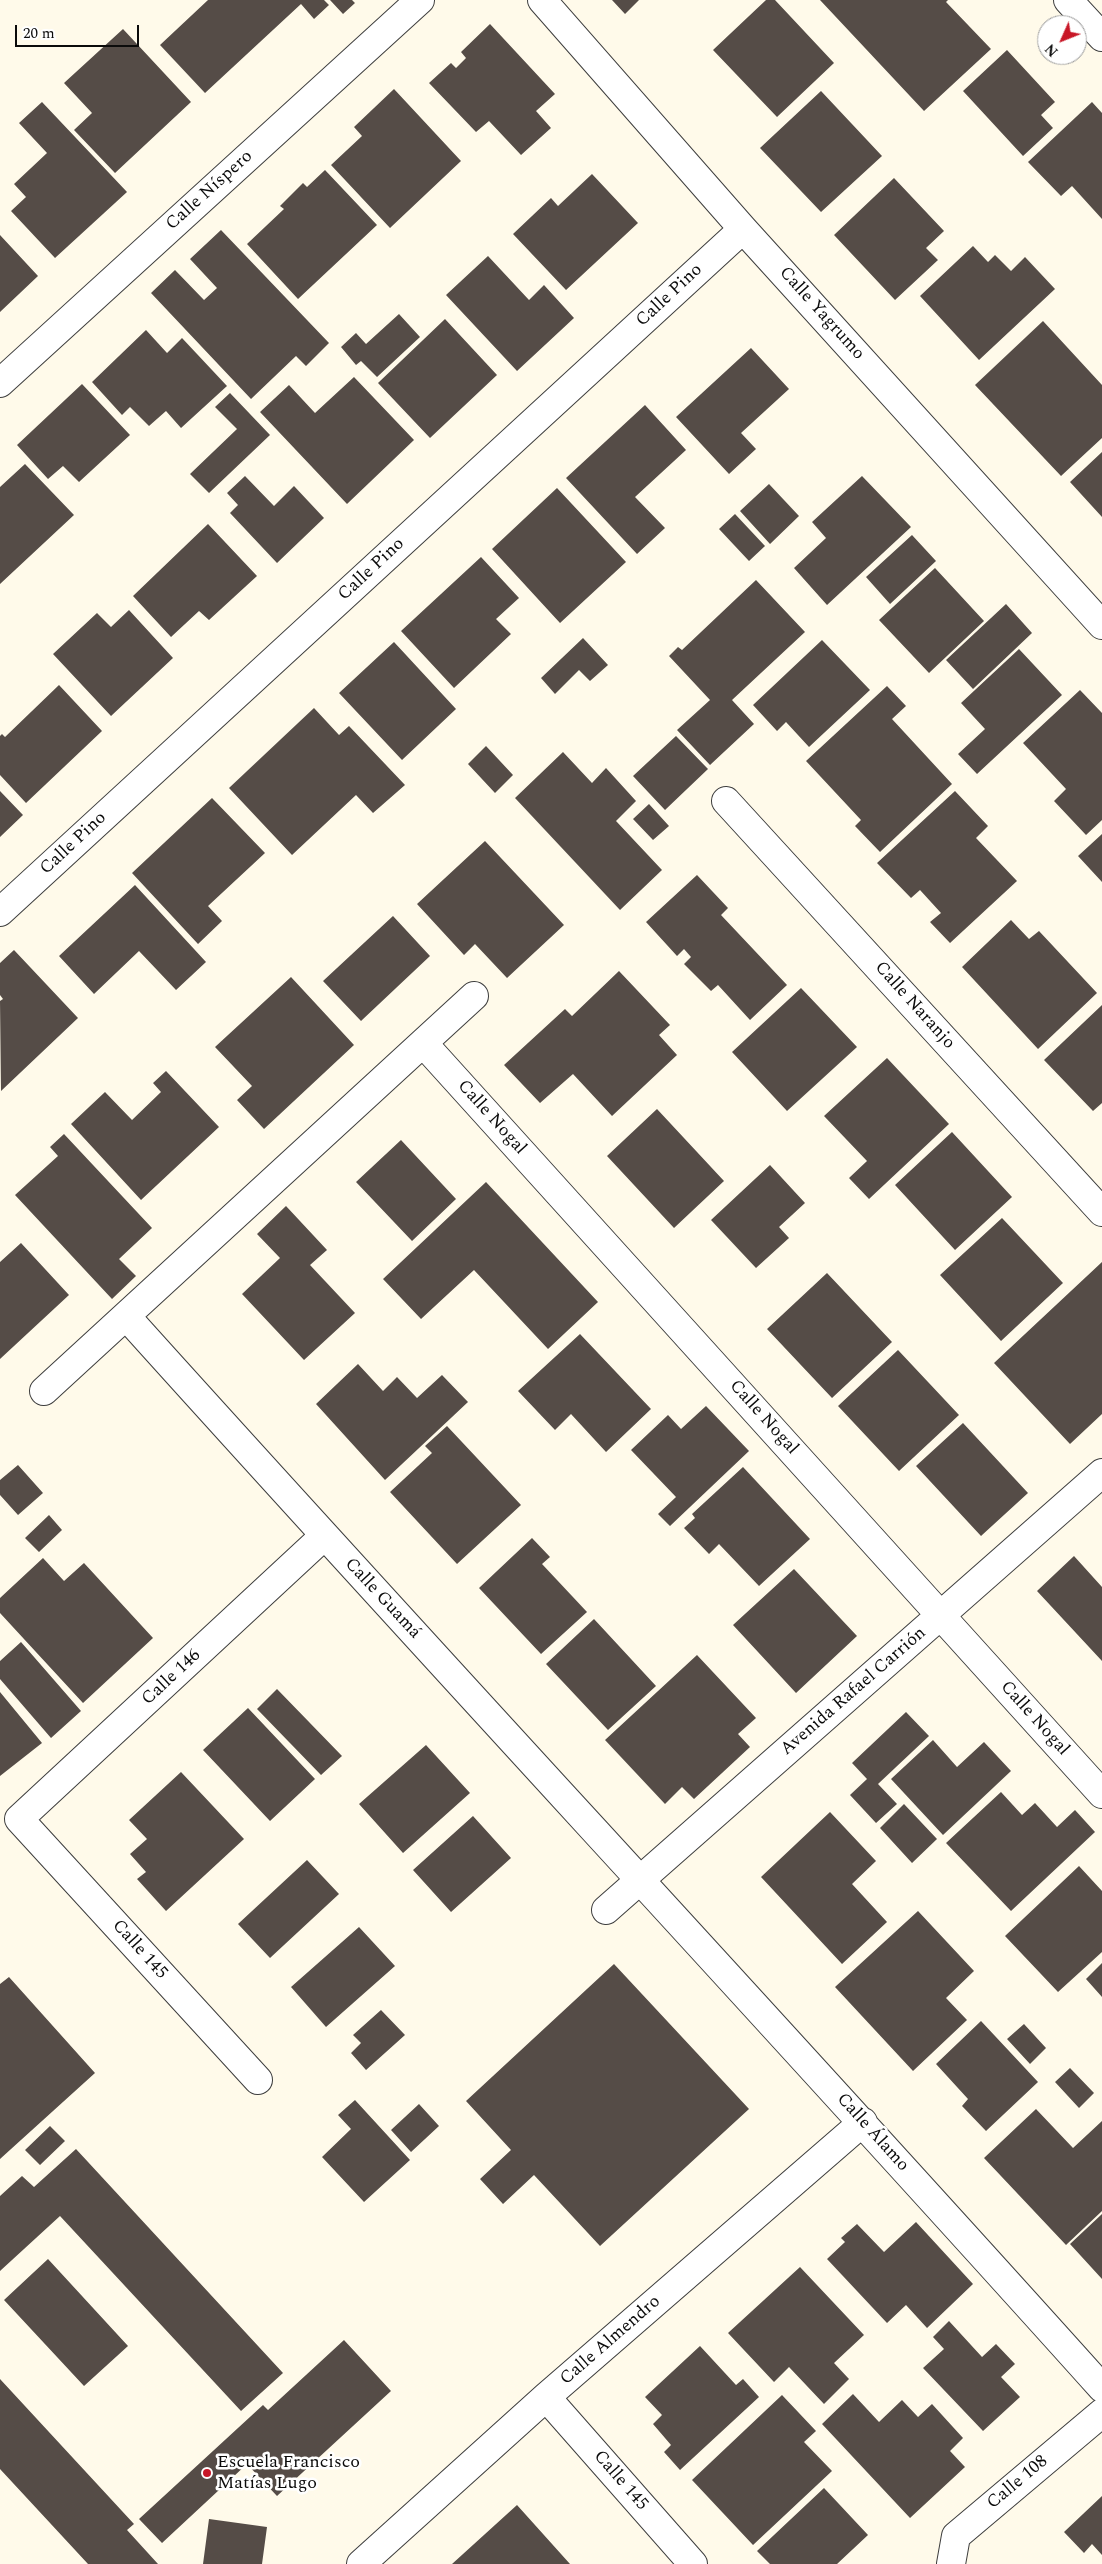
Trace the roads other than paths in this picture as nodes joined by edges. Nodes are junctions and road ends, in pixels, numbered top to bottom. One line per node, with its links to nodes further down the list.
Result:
1 (420, 0): 6 (street, Calle Níspero)
2 (542, 0): 5 (street, Calle Yagrumo)
3 (1068, 0): 4 (street)
4 (1102, 37)
5 (744, 229): 7 (street, Calle Yagrumo); 9 (street, Calle Pino)
6 (0, 383)
7 (1102, 625)
8 (726, 801): 12 (street, Calle Naranjo)
9 (0, 912)
10 (474, 996): 11 (street)
11 (423, 1043): 13 (street); 17 (street, Calle Nogal)
12 (1102, 1212)
13 (126, 1316): 14 (street); 16 (street, Calle Guamá)
14 (44, 1391)
15 (1102, 1473): 17 (street, Avenida Rafael Carrión)
16 (324, 1536): 19 (street, Calle 146); 20 (street, Calle Guamá)
17 (942, 1616): 18 (street, Calle Nogal); 20 (street, Avenida Rafael Carrión)
18 (1102, 1794)
19 (20, 1819): 22 (street, Calle 145)
20 (640, 1879): 21 (street, Avenida Rafael Carrión); 23 (street, Calle Álamo)
21 (606, 1910)
22 (258, 2080)
23 (863, 2122): 24 (street, Calle Álamo); 25 (street, Calle Almendro)
24 (1102, 2388)
25 (546, 2397): 27 (street, Calle Almendro); 28 (street, Calle 145)
26 (1102, 2413): 29 (street, Calle 108)
27 (361, 2564)
28 (694, 2564)
29 (951, 2564)

